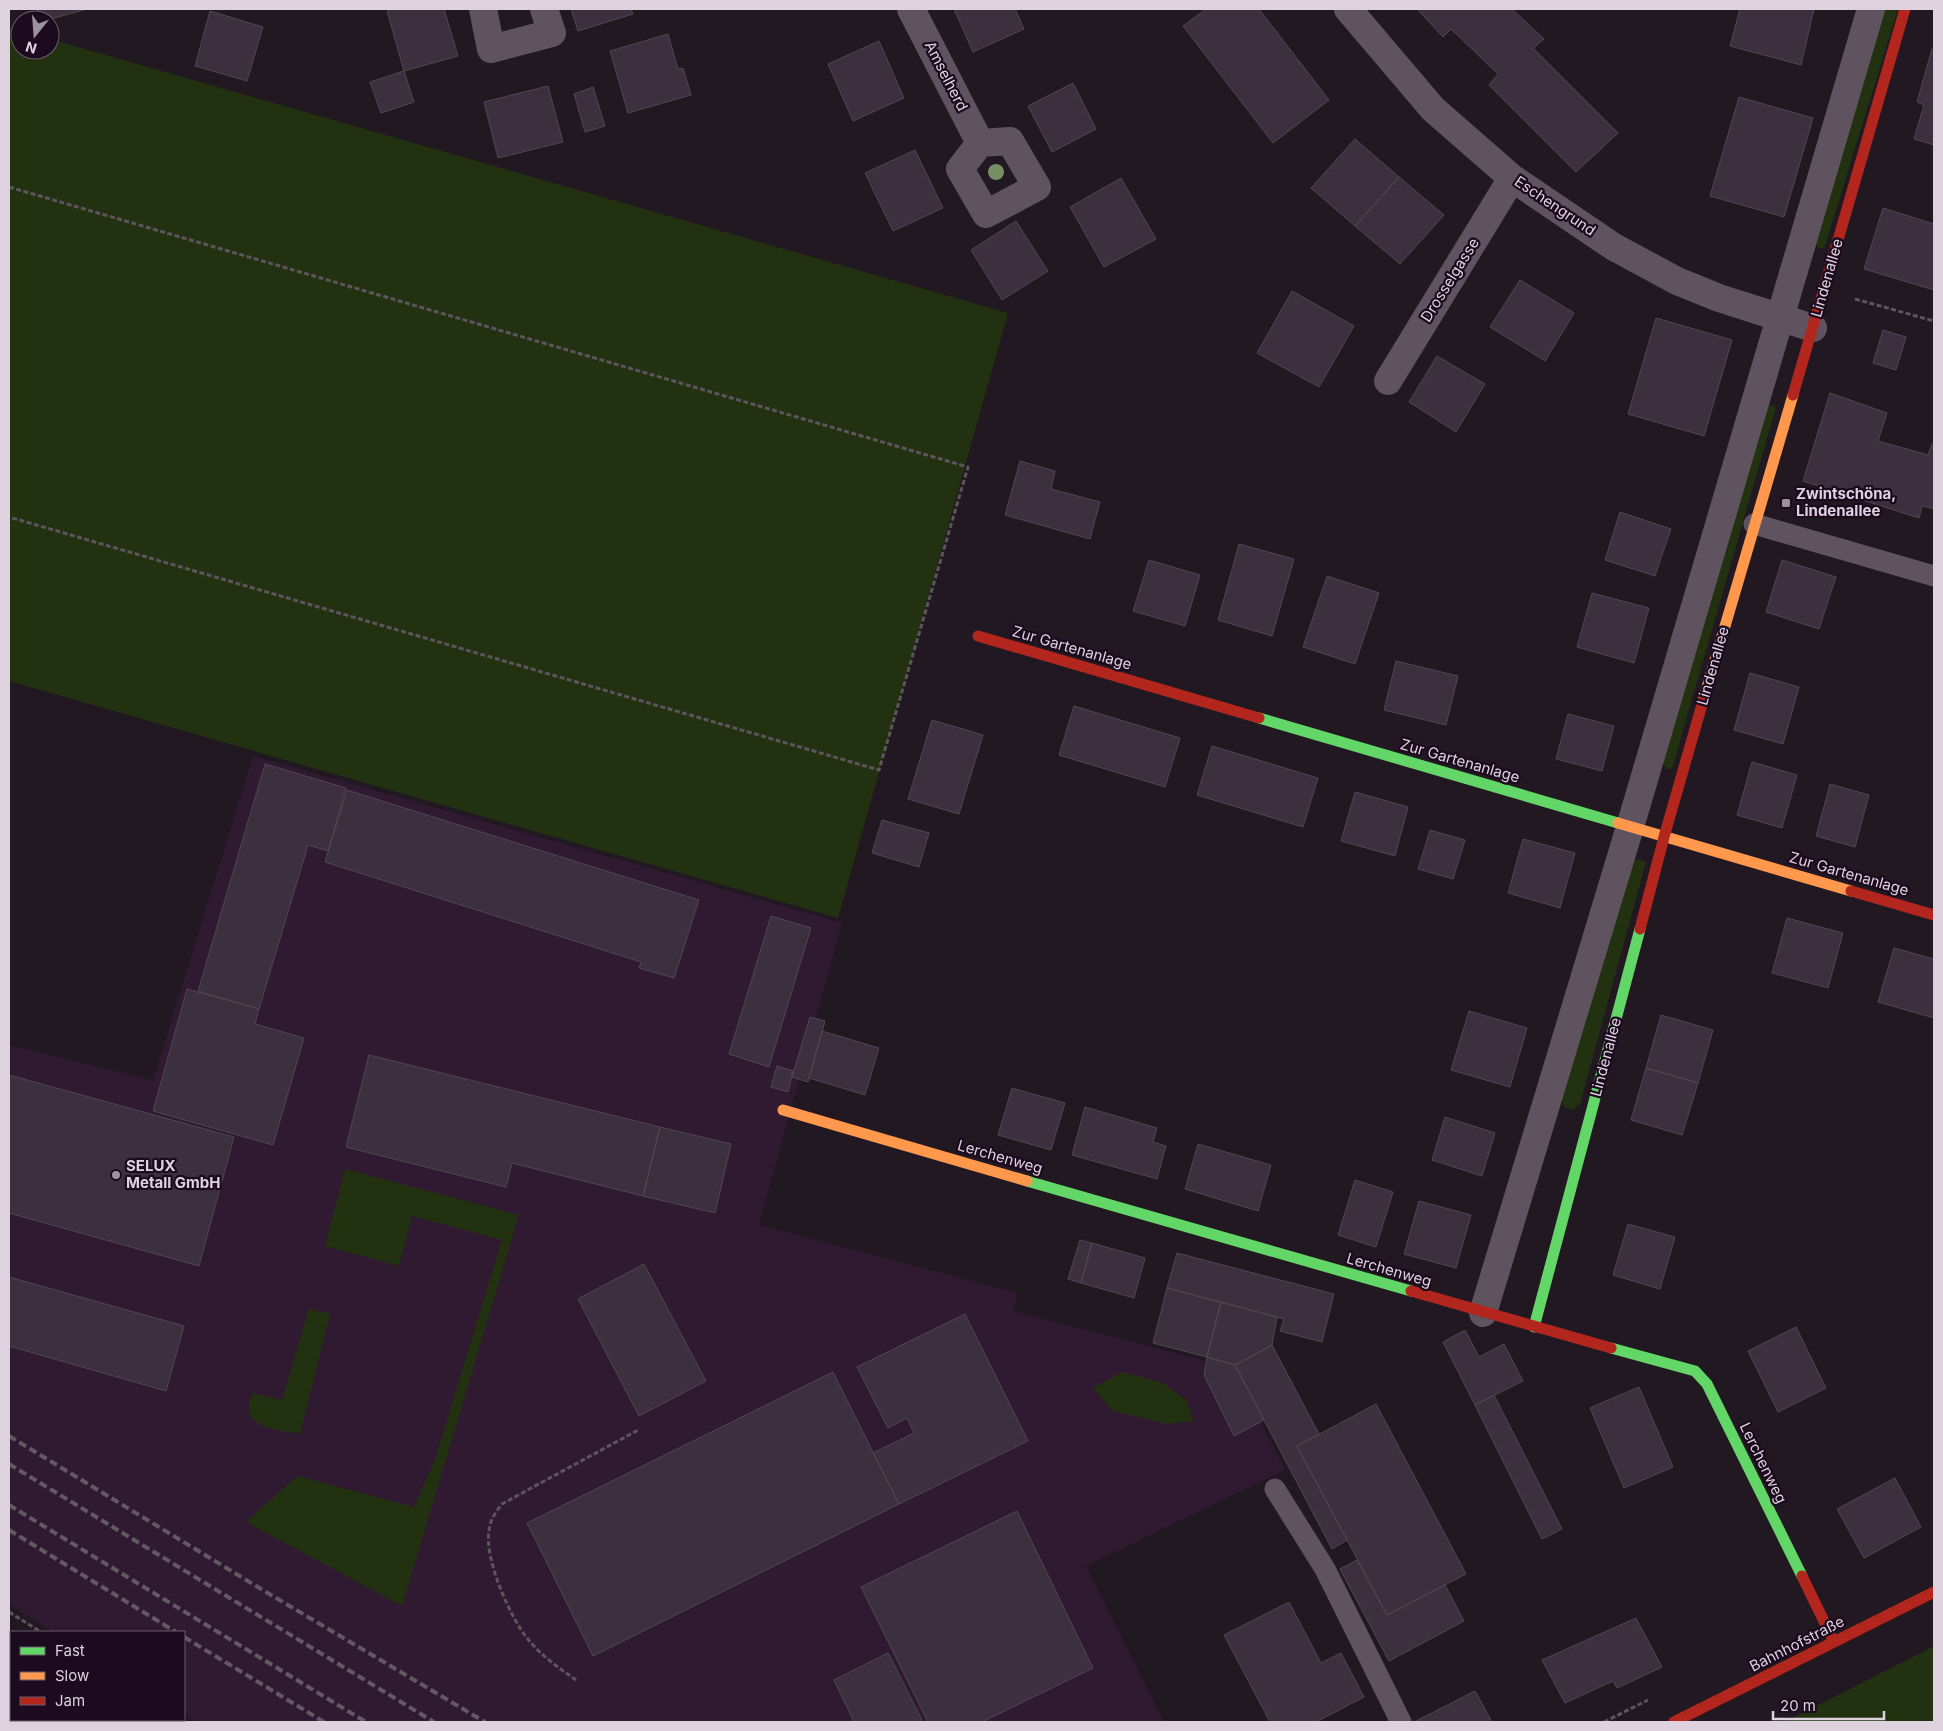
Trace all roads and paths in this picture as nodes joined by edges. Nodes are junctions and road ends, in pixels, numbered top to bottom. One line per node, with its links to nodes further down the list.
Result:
1 (483, 9): 2 (street)
2 (544, 9)
3 (911, 9): 7 (street, Amselherd)
4 (1348, 9): 8 (street, Eschengrund)
5 (1871, 9): 11 (street)
6 (1905, 9): 10 (street, Lindenallee)
7 (980, 143)
8 (1512, 178): 11 (street, Eschengrund); 14 (street, Drosselgasse)
9 (9, 187): 15 (path)
10 (1824, 290): 12 (path); 13 (street, Lindenallee)
11 (1780, 318): 13 (street, Eschengrund); 19 (street)
12 (1934, 321)
13 (1813, 328): 16 (street, Lindenallee)
14 (1388, 381)
15 (9, 517)
16 (1754, 524): 17 (lane); 20 (street, Lindenallee)
17 (1934, 576)
18 (978, 636): 19 (street, Zur Gartenanlage)
19 (1630, 827): 20 (street, Zur Gartenanlage); 23 (street)
20 (1664, 837): 21 (street, Zur Gartenanlage); 24 (street, Lindenallee)
21 (1934, 914)
22 (783, 1110): 23 (street, Lerchenweg)
23 (1483, 1312): 24 (street, Lerchenweg)
24 (1534, 1328): 30 (street, Lerchenweg)
25 (640, 1428): 31 (path)
26 (1275, 1489): 33 (lane)
27 (1934, 1592): 30 (street, Bahnhofstraße)
28 (9, 1612): 29 (path)
29 (39, 1631)
30 (1834, 1642): 35 (street, Bahnhofstraße)
31 (576, 1680)
32 (1656, 1696): 34 (path)
33 (1401, 1722)
34 (1604, 1722)
35 (1674, 1722)

